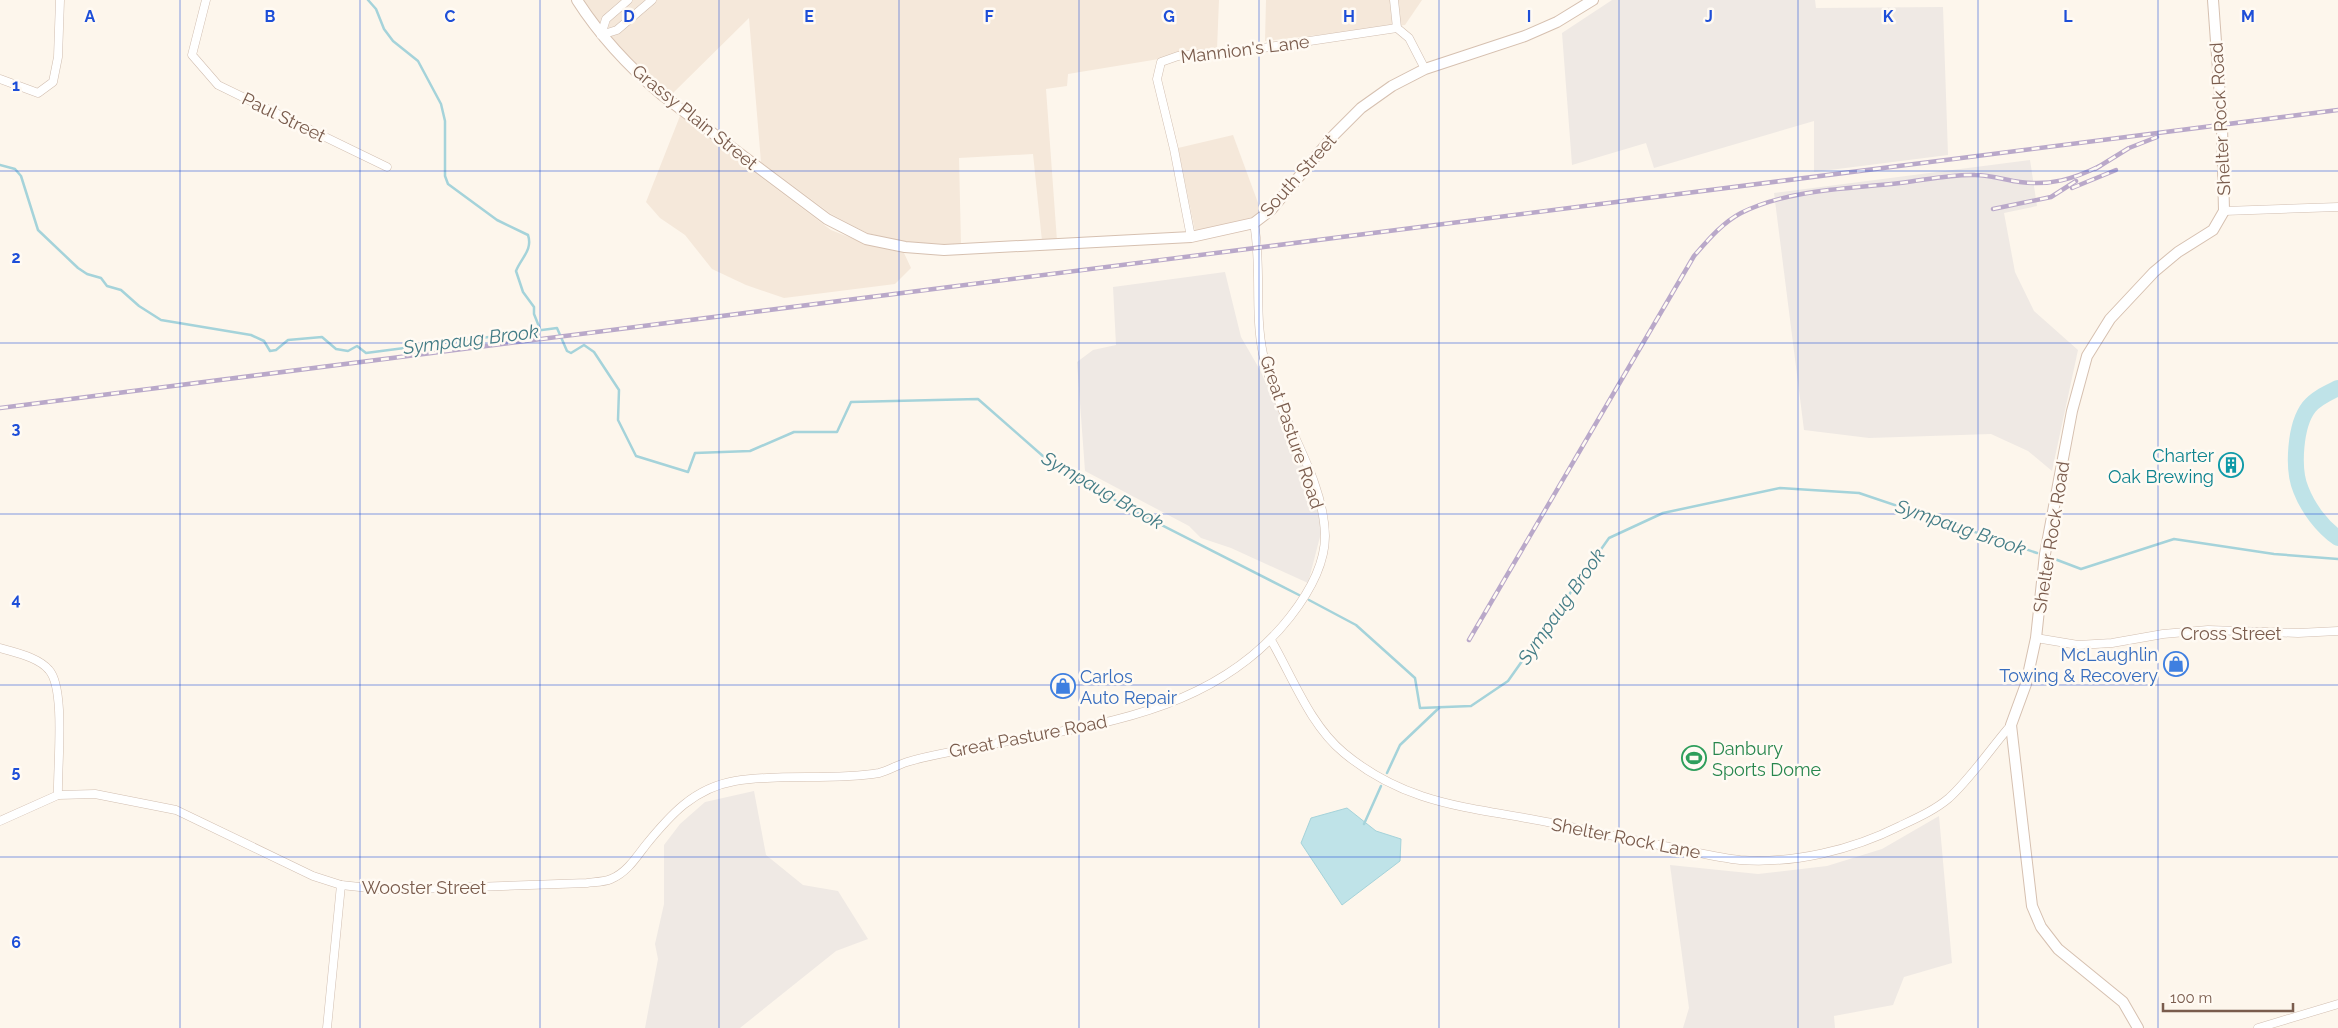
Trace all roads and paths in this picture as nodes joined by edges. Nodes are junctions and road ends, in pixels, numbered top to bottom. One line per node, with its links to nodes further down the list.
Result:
1 (60, 0): 12 (street)
2 (206, 0): 13 (street, Paul Street)
3 (577, 0): 10 (main road, Grassy Plain Street)
4 (628, 0): 10 (street)
5 (652, 0): 10 (street)
6 (1394, 0): 9 (street)
7 (2213, 0): 15 (main road, Shelter Rock Road)
8 (1590, 1): 11 (main road, South Street)
9 (1397, 28): 11 (street); 18 (street, Mannion's Lane)
10 (601, 35): 16 (main road, Grassy Plain Street)
11 (1425, 69): 17 (main road, South Street)
12 (0, 79)
13 (386, 166)
14 (2338, 207): 15 (street)
15 (2224, 211): 20 (main road, Shelter Rock Road)
16 (827, 219): 18 (main road, South Street)
17 (1254, 223): 18 (main road, South Street); 21 (street, Great Pasture Road)
18 (1191, 237)
19 (2338, 631): 20 (street, Cross Street)
20 (2036, 638): 23 (main road, Shelter Rock Road)
21 (1272, 640): 23 (street, Shelter Rock Lane); 24 (street, Great Pasture Road)
22 (0, 648): 25 (street)
23 (2011, 725): 30 (main road, Shelter Rock Road)
24 (833, 776): 27 (street, Wooster Street)
25 (58, 795): 26 (street, Wooster Street); 27 (street, Wooster Street)
26 (0, 821)
27 (341, 886): 29 (street)
28 (2338, 1004): 31 (street)
29 (327, 1028)
30 (2138, 1028)
31 (2258, 1028)

